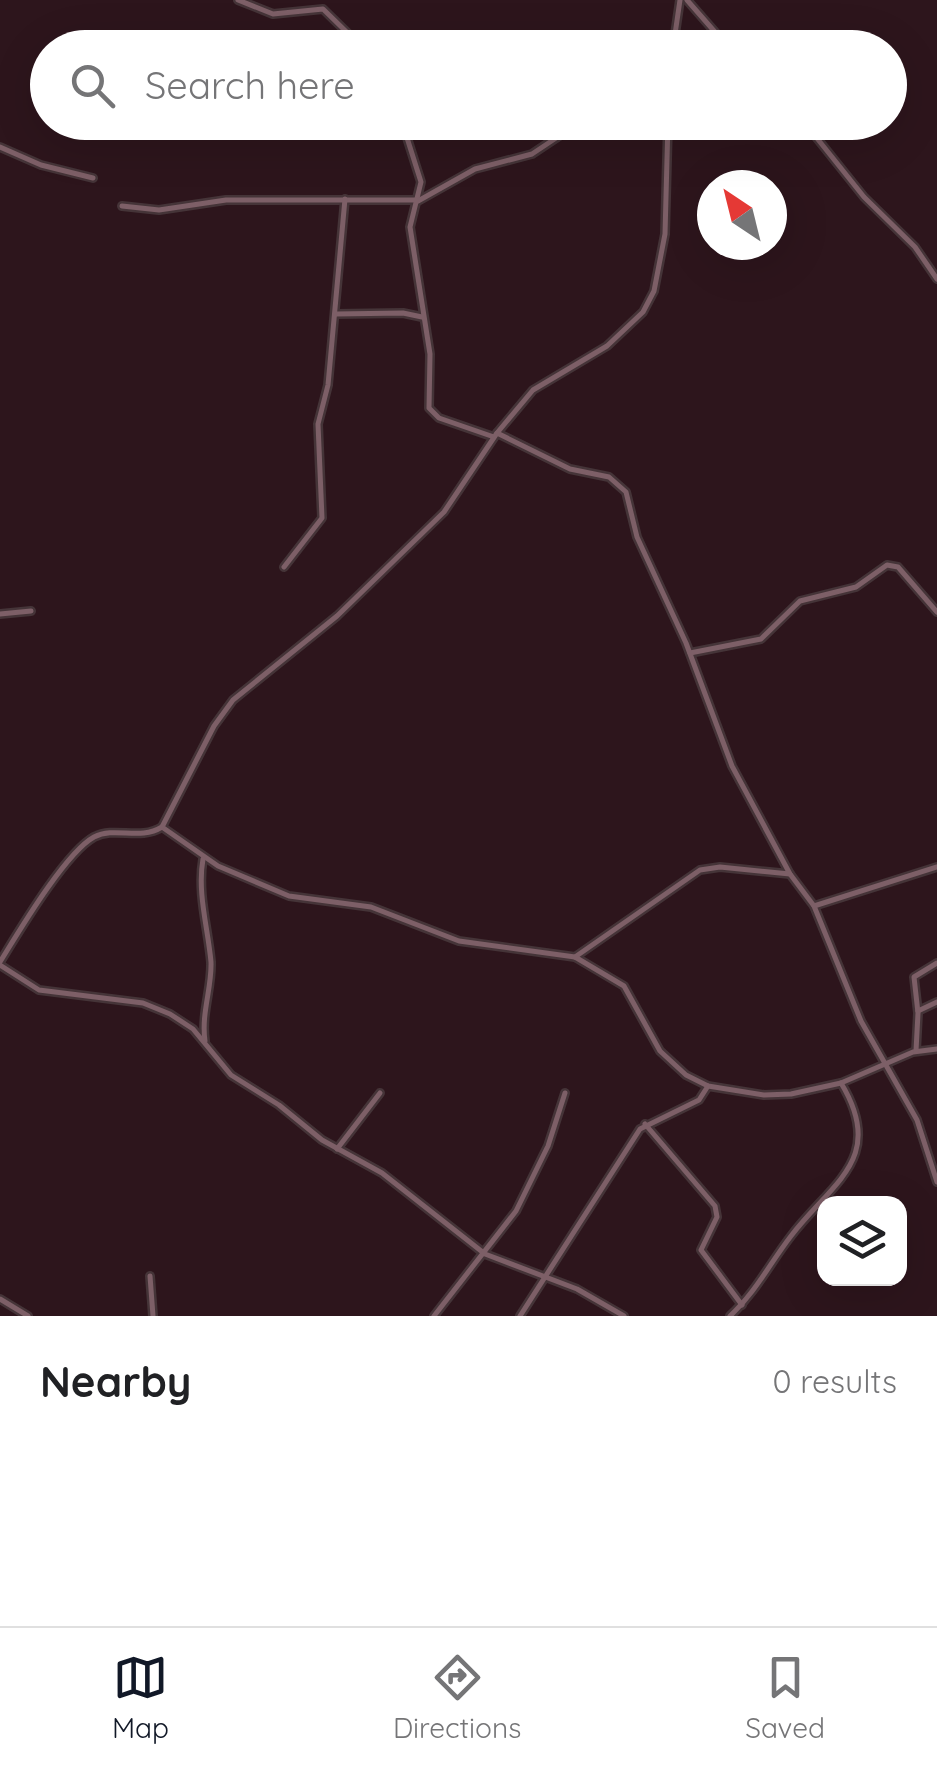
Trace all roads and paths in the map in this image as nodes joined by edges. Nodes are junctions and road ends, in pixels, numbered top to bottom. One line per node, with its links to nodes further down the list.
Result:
1 (238, 0): 3 (street)
2 (684, 0): 4 (street); 5 (street)
3 (344, 30)
4 (677, 30)
5 (712, 30)
6 (408, 140): 13 (street)
7 (553, 140): 13 (street)
8 (668, 140): 18 (street)
9 (818, 140): 15 (street)
10 (0, 147): 11 (street)
11 (93, 178)
12 (345, 199): 13 (street); 14 (street); 16 (street)
13 (416, 201): 17 (street)
14 (122, 206)
15 (937, 279)
16 (336, 314): 17 (street); 19 (street)
17 (424, 318): 18 (street)
18 (496, 435): 23 (street); 24 (street)
19 (284, 567)
20 (31, 611): 22 (street)
21 (937, 612): 23 (street)
22 (0, 614)
23 (690, 653): 27 (street)
24 (162, 827): 25 (street); 31 (street)
25 (204, 857): 29 (street); 34 (street)
26 (937, 866): 28 (street)
27 (790, 874): 28 (street); 29 (street)
28 (814, 906): 37 (street)
29 (575, 957): 39 (street)
30 (937, 963): 33 (street)
31 (0, 964): 34 (street)
32 (937, 1002): 33 (street)
33 (918, 1011): 36 (street)
34 (205, 1044): 43 (street)
35 (937, 1050): 36 (street)
36 (916, 1051): 37 (street)
37 (884, 1066): 38 (street); 44 (street)
38 (841, 1084): 39 (street); 49 (street)
39 (708, 1086): 42 (street)
40 (380, 1093): 43 (street)
41 (565, 1094): 45 (street)
42 (645, 1124): 47 (street); 49 (street)
43 (337, 1149): 45 (street)
44 (937, 1182)
45 (486, 1254): 47 (street); 52 (street)
46 (150, 1276): 51 (street)
47 (547, 1280): 53 (street); 54 (street)
48 (0, 1299): 50 (street)
49 (742, 1305): 55 (street)
50 (28, 1316)
51 (152, 1316)
52 (434, 1316)
53 (520, 1316)
54 (624, 1316)
55 (730, 1316)

